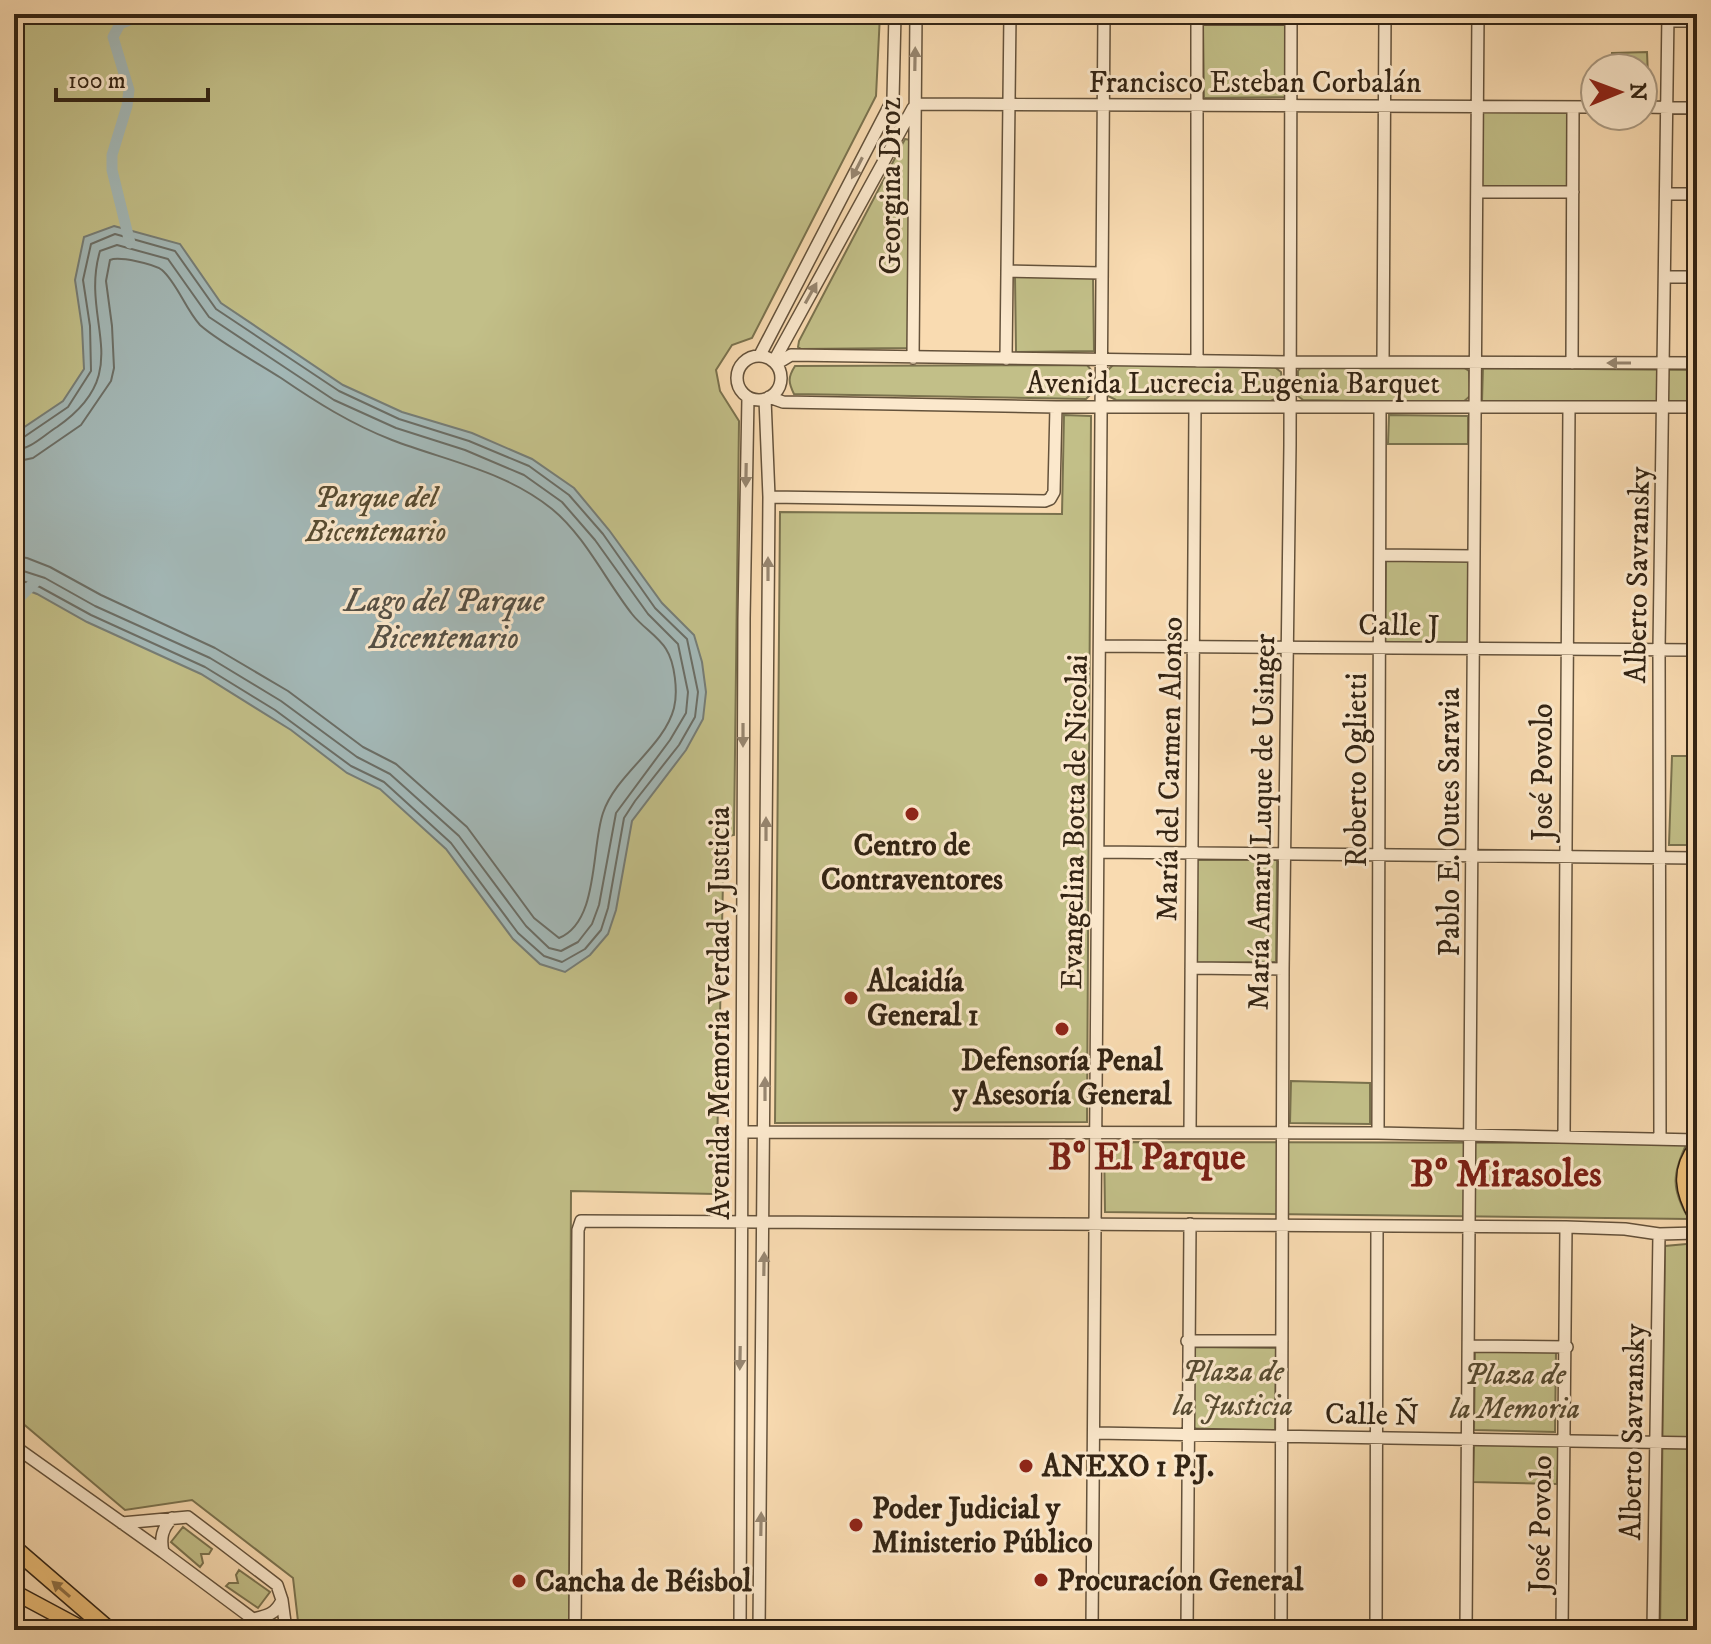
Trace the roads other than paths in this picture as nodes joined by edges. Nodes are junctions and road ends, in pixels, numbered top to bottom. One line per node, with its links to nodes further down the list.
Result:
1 (895, 14): 11 (street, Georgina Droz)
2 (916, 14): 12 (street, Georgina Droz, one-way to 2)
3 (1010, 14): 13 (street)
4 (1104, 14): 14 (street, Evangelina Botta de Nicolai)
5 (1385, 14): 17 (street)
6 (1478, 14): 18 (street, Pablo E. Outes Saravia)
7 (1197, 16): 8 (street); 15 (street)
8 (1291, 17): 16 (street, María Amarú Luque de Usinger)
9 (1668, 18): 10 (street); 22 (street, Alberto Savransky)
10 (1697, 21)
11 (893, 99): 32 (street, Avenida Memoria Verdad y Justicia, one-way to 32)
12 (915, 104): 13 (street, Francisco Esteban Corbalán); 33 (street, Georgina Droz); 37 (street, Avenida Memoria Verdad y Justicia, one-way to 12)
13 (1009, 104): 14 (street, Francisco Esteban Corbalán); 28 (street)
14 (1103, 105): 15 (street, Francisco Esteban Corbalán); 29 (street, Evangelina Botta de Nicolai)
15 (1197, 105): 16 (street, Francisco Esteban Corbalán); 36 (street)
16 (1292, 105): 17 (street, Francisco Esteban Corbalán); 38 (street, María Amarú Luque de Usinger)
17 (1384, 106): 18 (street, Francisco Esteban Corbalán); 39 (street)
18 (1478, 106): 19 (street, Francisco Esteban Corbalán); 24 (street, Pablo E. Outes Saravia)
19 (1573, 107): 20 (street, Francisco Esteban Corbalán); 25 (street)
20 (1579, 107)
21 (1659, 108): 22 (street)
22 (1667, 108): 23 (street); 26 (street, Alberto Savransky)
23 (1697, 108)
24 (1477, 192): 25 (street); 40 (street, Pablo E. Outes Saravia)
25 (1573, 192): 41 (street)
26 (1666, 194): 27 (street); 30 (street, Alberto Savransky)
27 (1697, 194)
28 (1008, 271): 29 (street); 34 (street)
29 (1101, 273): 35 (street, Evangelina Botta de Nicolai)
30 (1665, 277): 31 (street); 42 (street, Alberto Savransky)
31 (1697, 277)
32 (760, 355): 37 (street); 44 (street, Avenida Memoria Verdad y Justicia)
33 (913, 358): 34 (street, Avenida Lucrecia Eugenia Barquet); 37 (street, Avenida Lucrecia Eugenia Barquet)
34 (1006, 359): 35 (street, Avenida Lucrecia Eugenia Barquet)
35 (1100, 361): 36 (street, Avenida Lucrecia Eugenia Barquet); 47 (street, Evangelina Botta de Nicolai)
36 (1197, 361): 38 (street, Avenida Lucrecia Eugenia Barquet)
37 (775, 362): 45 (street, Avenida Memoria Verdad y Justicia)
38 (1290, 362): 39 (street, Avenida Lucrecia Eugenia Barquet); 49 (street, María Amarú Luque de Usinger)
39 (1383, 362): 40 (street, Avenida Lucrecia Eugenia Barquet)
40 (1476, 362): 41 (street, Avenida Lucrecia Eugenia Barquet); 52 (street, Pablo E. Outes Saravia)
41 (1572, 363): 42 (street, Avenida Lucrecia Eugenia Barquet, one-way to 41)
42 (1665, 363): 43 (street, Avenida Lucrecia Eugenia Barquet); 54 (street, Alberto Savransky)
43 (1697, 363)
44 (748, 397): 45 (street); 77 (street, Avenida Memoria Verdad y Justicia, one-way to 77)
45 (767, 398): 46 (street, Avenida Lucrecia Eugenia Barquet); 55 (street, Avenida Memoria Verdad y Justicia)
46 (1056, 407): 47 (street, Avenida Lucrecia Eugenia Barquet); 55 (street)
47 (1101, 407): 48 (street, Avenida Lucrecia Eugenia Barquet); 58 (street, Evangelina Botta de Nicolai)
48 (1195, 407): 49 (street, Avenida Lucrecia Eugenia Barquet); 59 (street, María del Carmen Alonso)
49 (1290, 407): 51 (street, Avenida Lucrecia Eugenia Barquet); 60 (street, María Amarú Luque de Usinger)
50 (1697, 407): 54 (street, Avenida Lucrecia Eugenia Barquet)
51 (1380, 408): 52 (street, Avenida Lucrecia Eugenia Barquet); 56 (street, Roberto Oglietti)
52 (1476, 408): 53 (street, Avenida Lucrecia Eugenia Barquet); 57 (street, Pablo E. Outes Saravia)
53 (1569, 408): 54 (street, Avenida Lucrecia Eugenia Barquet); 64 (street, José Povolo)
54 (1663, 408): 62 (street, Alberto Savransky)
55 (769, 497): 78 (street, Avenida Memoria Verdad y Justicia, one-way to 55)
56 (1380, 555): 57 (street); 61 (street, Roberto Oglietti)
57 (1473, 556): 63 (street, Pablo E. Outes Saravia)
58 (1100, 646): 59 (street, Calle J); 66 (street, Evangelina Botta de Nicolai)
59 (1194, 647): 60 (street, Calle J); 67 (street, María del Carmen Alonso)
60 (1288, 648): 61 (street, Calle J); 68 (street, María Amarú Luque de Usinger)
61 (1381, 649): 63 (street, Calle J); 69 (street, Roberto Oglietti)
62 (1659, 649): 64 (street, Calle J); 65 (street, Calle J); 72 (street, Alberto Savransky)
63 (1474, 650): 64 (street, Calle J); 70 (street, Pablo E. Outes Saravia)
64 (1567, 650): 71 (street, José Povolo)
65 (1697, 650)
66 (1098, 852): 67 (street); 76 (street, Evangelina Botta de Nicolai)
67 (1192, 852): 68 (street); 74 (street, María del Carmen Alonso)
68 (1285, 854): 69 (street); 75 (street, María Amarú Luque de Usinger)
69 (1380, 854): 70 (street); 81 (street, Roberto Oglietti)
70 (1473, 855): 71 (street); 82 (street, Pablo E. Outes Saravia)
71 (1565, 856): 72 (street); 83 (street, José Povolo)
72 (1659, 857): 73 (street); 84 (street, Alberto Savransky)
73 (1697, 858)
74 (1191, 968): 75 (street); 79 (street, María del Carmen Alonso)
75 (1283, 969): 80 (street, María Amarú Luque de Usinger)
76 (1093, 1131): 78 (street); 79 (street); 88 (street, Evangelina Botta de Nicolai)
77 (742, 1132): 78 (street); 89 (street, Avenida Memoria Verdad y Justicia)
78 (765, 1132): 87 (street, Avenida Memoria Verdad y Justicia)
79 (1190, 1132): 80 (street)
80 (1282, 1133): 81 (street); 91 (street, María Amarú Luque de Usinger)
81 (1378, 1133): 82 (street)
82 (1471, 1135): 83 (street); 93 (street, Pablo E. Outes Saravia)
83 (1564, 1135): 84 (street)
84 (1660, 1138): 85 (street)
85 (1697, 1143): 86 (main road)
86 (1697, 1218)
87 (764, 1223): 88 (street); 89 (street); 125 (street, Avenida Memoria Verdad y Justicia, one-way to 87)
88 (1094, 1223): 90 (street); 101 (street, Evangelina Botta de Nicolai)
89 (742, 1224): 123 (street); 124 (street, Avenida Memoria Verdad y Justicia, one-way to 124)
90 (1190, 1224): 91 (street); 97 (street)
91 (1284, 1226): 92 (street); 98 (street, María Amarú Luque de Usinger)
92 (1377, 1226): 93 (street); 104 (street)
93 (1469, 1227): 94 (street); 99 (street, Pablo E. Outes Saravia)
94 (1566, 1227): 96 (street); 100 (street, José Povolo)
95 (1697, 1233): 96 (street)
96 (1659, 1234): 107 (street, Alberto Savransky)
97 (1187, 1341): 98 (street); 102 (street)
98 (1282, 1341): 103 (street, María Amarú Luque de Usinger)
99 (1469, 1346): 100 (street); 105 (street, Pablo E. Outes Saravia)
100 (1567, 1347): 106 (street, José Povolo)
101 (1094, 1433): 102 (street, Calle Ñ); 126 (street, Evangelina Botta de Nicolai)
102 (1188, 1435): 103 (street, Calle Ñ); 127 (street)
103 (1282, 1436): 104 (street, Calle Ñ); 128 (street, María Amarú Luque de Usinger)
104 (1377, 1438): 105 (street, Calle Ñ); 129 (street)
105 (1468, 1439): 106 (street, Calle Ñ); 130 (street, Pablo E. Outes Saravia)
106 (1565, 1441): 107 (street, Calle Ñ); 131 (street, José Povolo)
107 (1656, 1442): 108 (street, Calle Ñ); 132 (street, Alberto Savransky)
108 (1697, 1443)
109 (14, 1446): 111 (street)
110 (172, 1518): 111 (street); 113 (street); 115 (street)
111 (122, 1523): 113 (street)
112 (14, 1548): 120 (highway, one-way to 112)
113 (163, 1552): 116 (street)
114 (14, 1592): 119 (main road)
115 (282, 1600): 116 (street); 122 (street)
116 (253, 1619): 121 (street)
117 (14, 1625): 118 (main road)
118 (24, 1630)
119 (85, 1630)
120 (109, 1630)
121 (267, 1630)
122 (286, 1630)
123 (575, 1630)
124 (740, 1630)
125 (759, 1630)
126 (1092, 1630)
127 (1187, 1630)
128 (1281, 1630)
129 (1376, 1630)
130 (1466, 1630)
131 (1562, 1630)
132 (1653, 1630)

